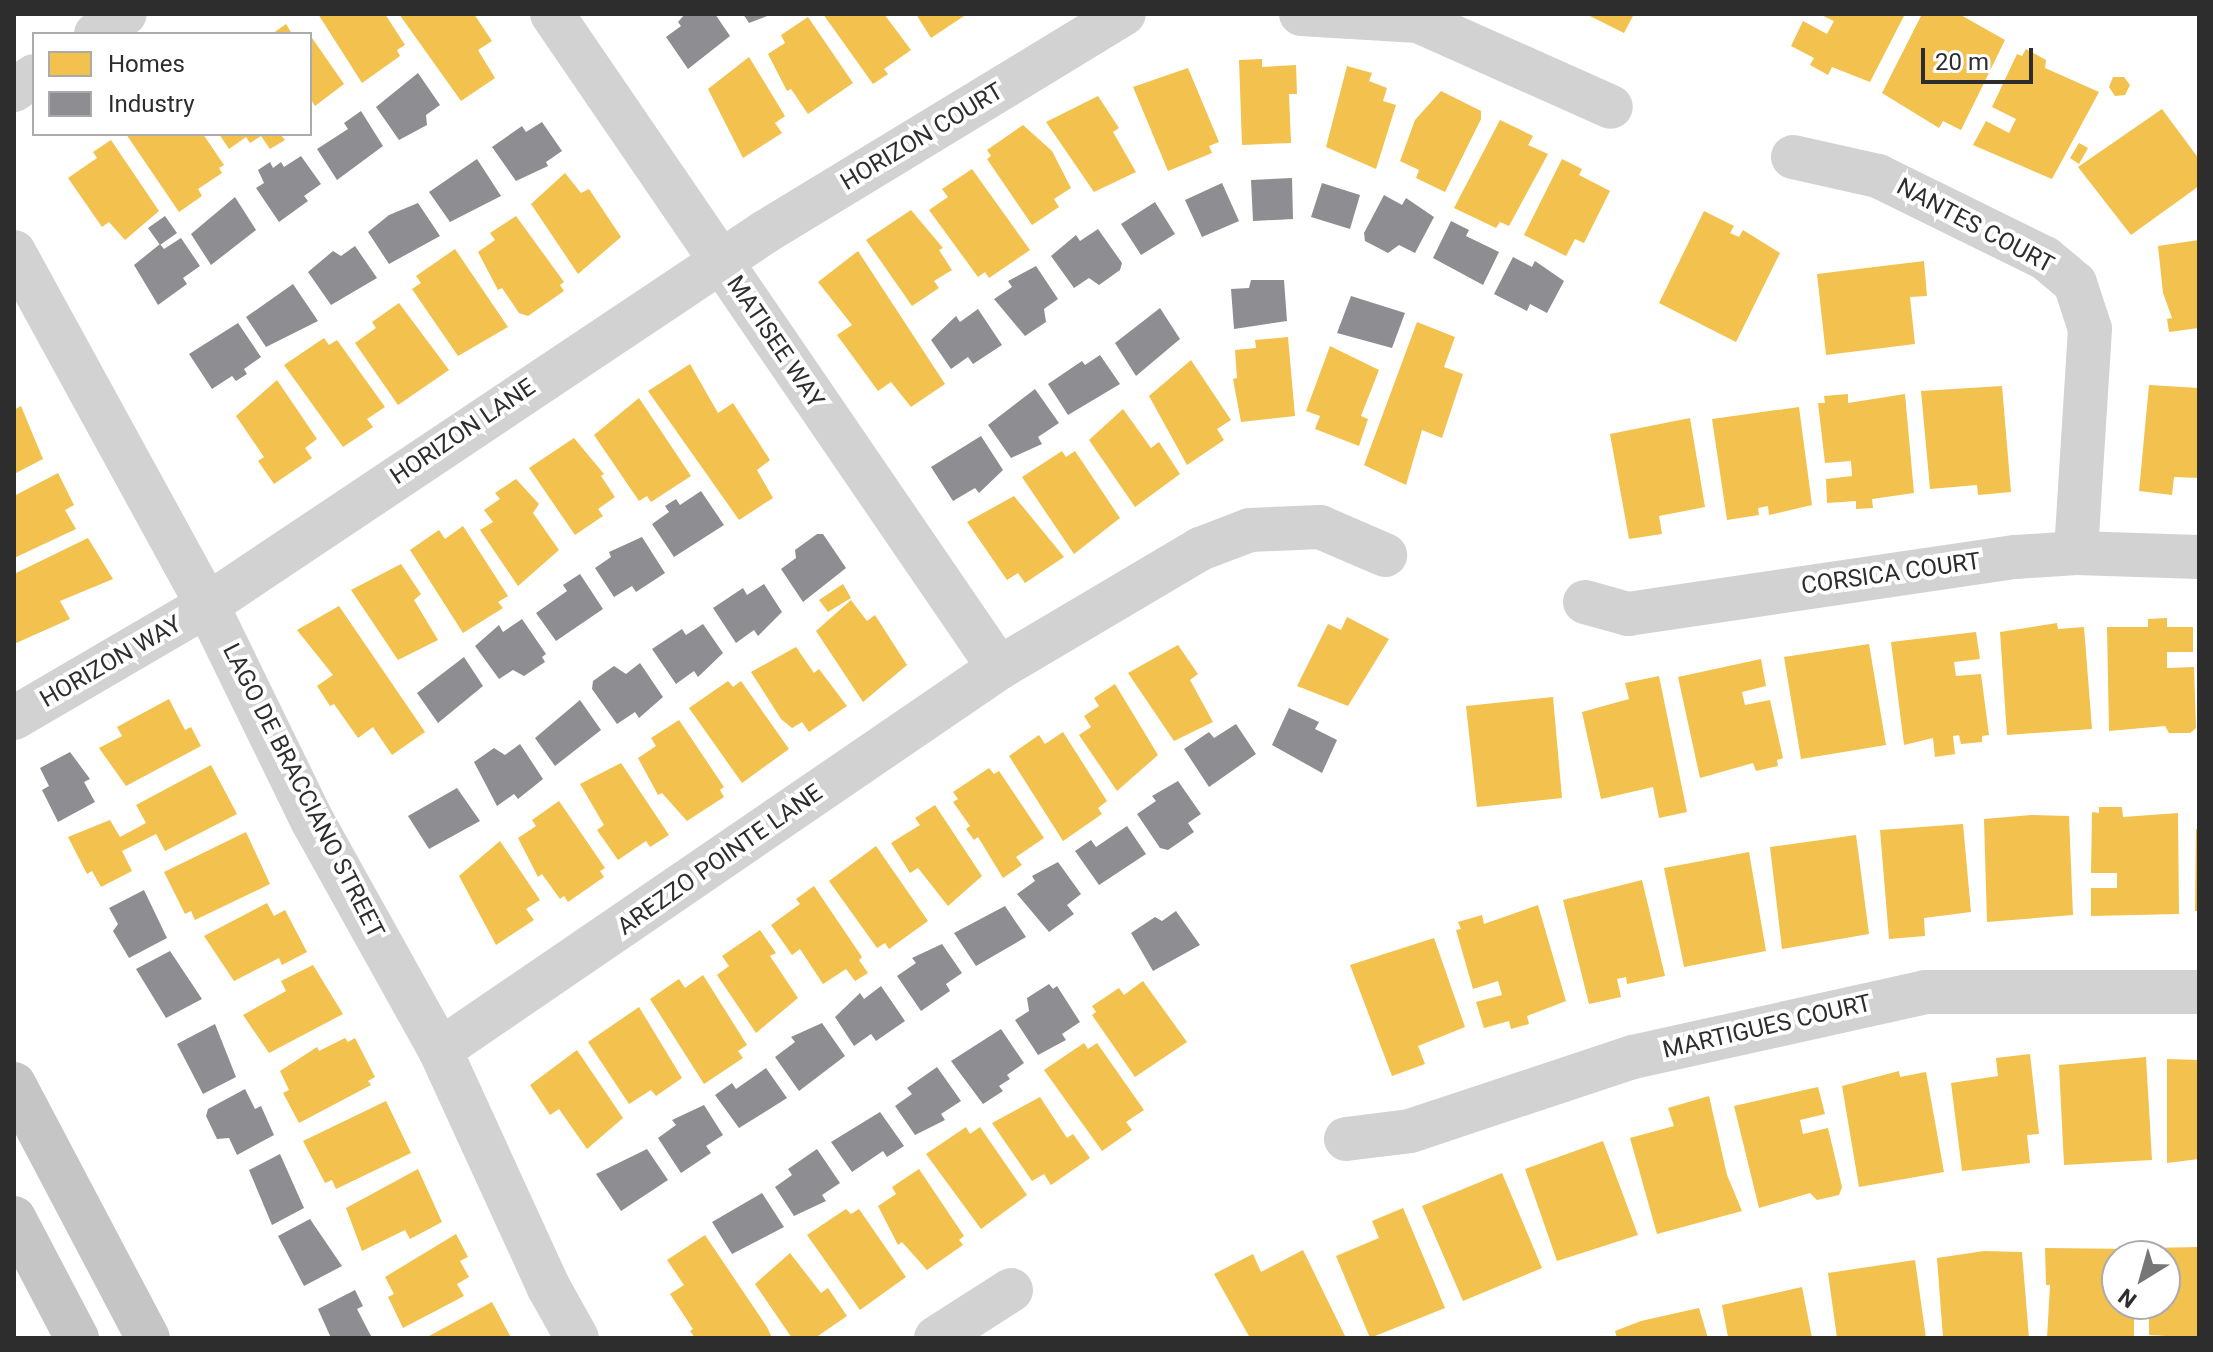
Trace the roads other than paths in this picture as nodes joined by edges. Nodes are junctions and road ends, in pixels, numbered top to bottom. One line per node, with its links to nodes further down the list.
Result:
1 (125, 14): 5 (street)
2 (552, 14): 11 (street, MATISEE WAY)
3 (1124, 14): 11 (street, HORIZON COURT)
4 (1301, 14): 8 (street)
5 (99, 32)
6 (32, 77): 7 (street)
7 (14, 90)
8 (1611, 107)
9 (1793, 157): 12 (street, NANTES COURT)
10 (14, 252): 16 (street, LAGO DE BRACCIANO STREET)
11 (720, 261): 16 (street, HORIZON LANE); 17 (street, MATISEE WAY)
12 (2076, 553): 14 (street, CORSICA COURT); 15 (street, CORSICA COURT)
13 (1385, 555): 17 (street, AREZZO POINTE LANE)
14 (2199, 557)
15 (1585, 602)
16 (207, 605): 18 (street, HORIZON WAY); 20 (street, LAGO DE BRACCIANO STREET)
17 (999, 668): 20 (street, AREZZO POINTE LANE)
18 (14, 718)
19 (2199, 992): 22 (street, MARTIGUES COURT)
20 (440, 1050): 27 (street, LAGO DE BRACCIANO STREET)
21 (14, 1084): 26 (main road)
22 (1346, 1139)
23 (14, 1218): 25 (main road)
24 (1011, 1290): 28 (street)
25 (77, 1338)
26 (148, 1338)
27 (577, 1338)
28 (936, 1338)

